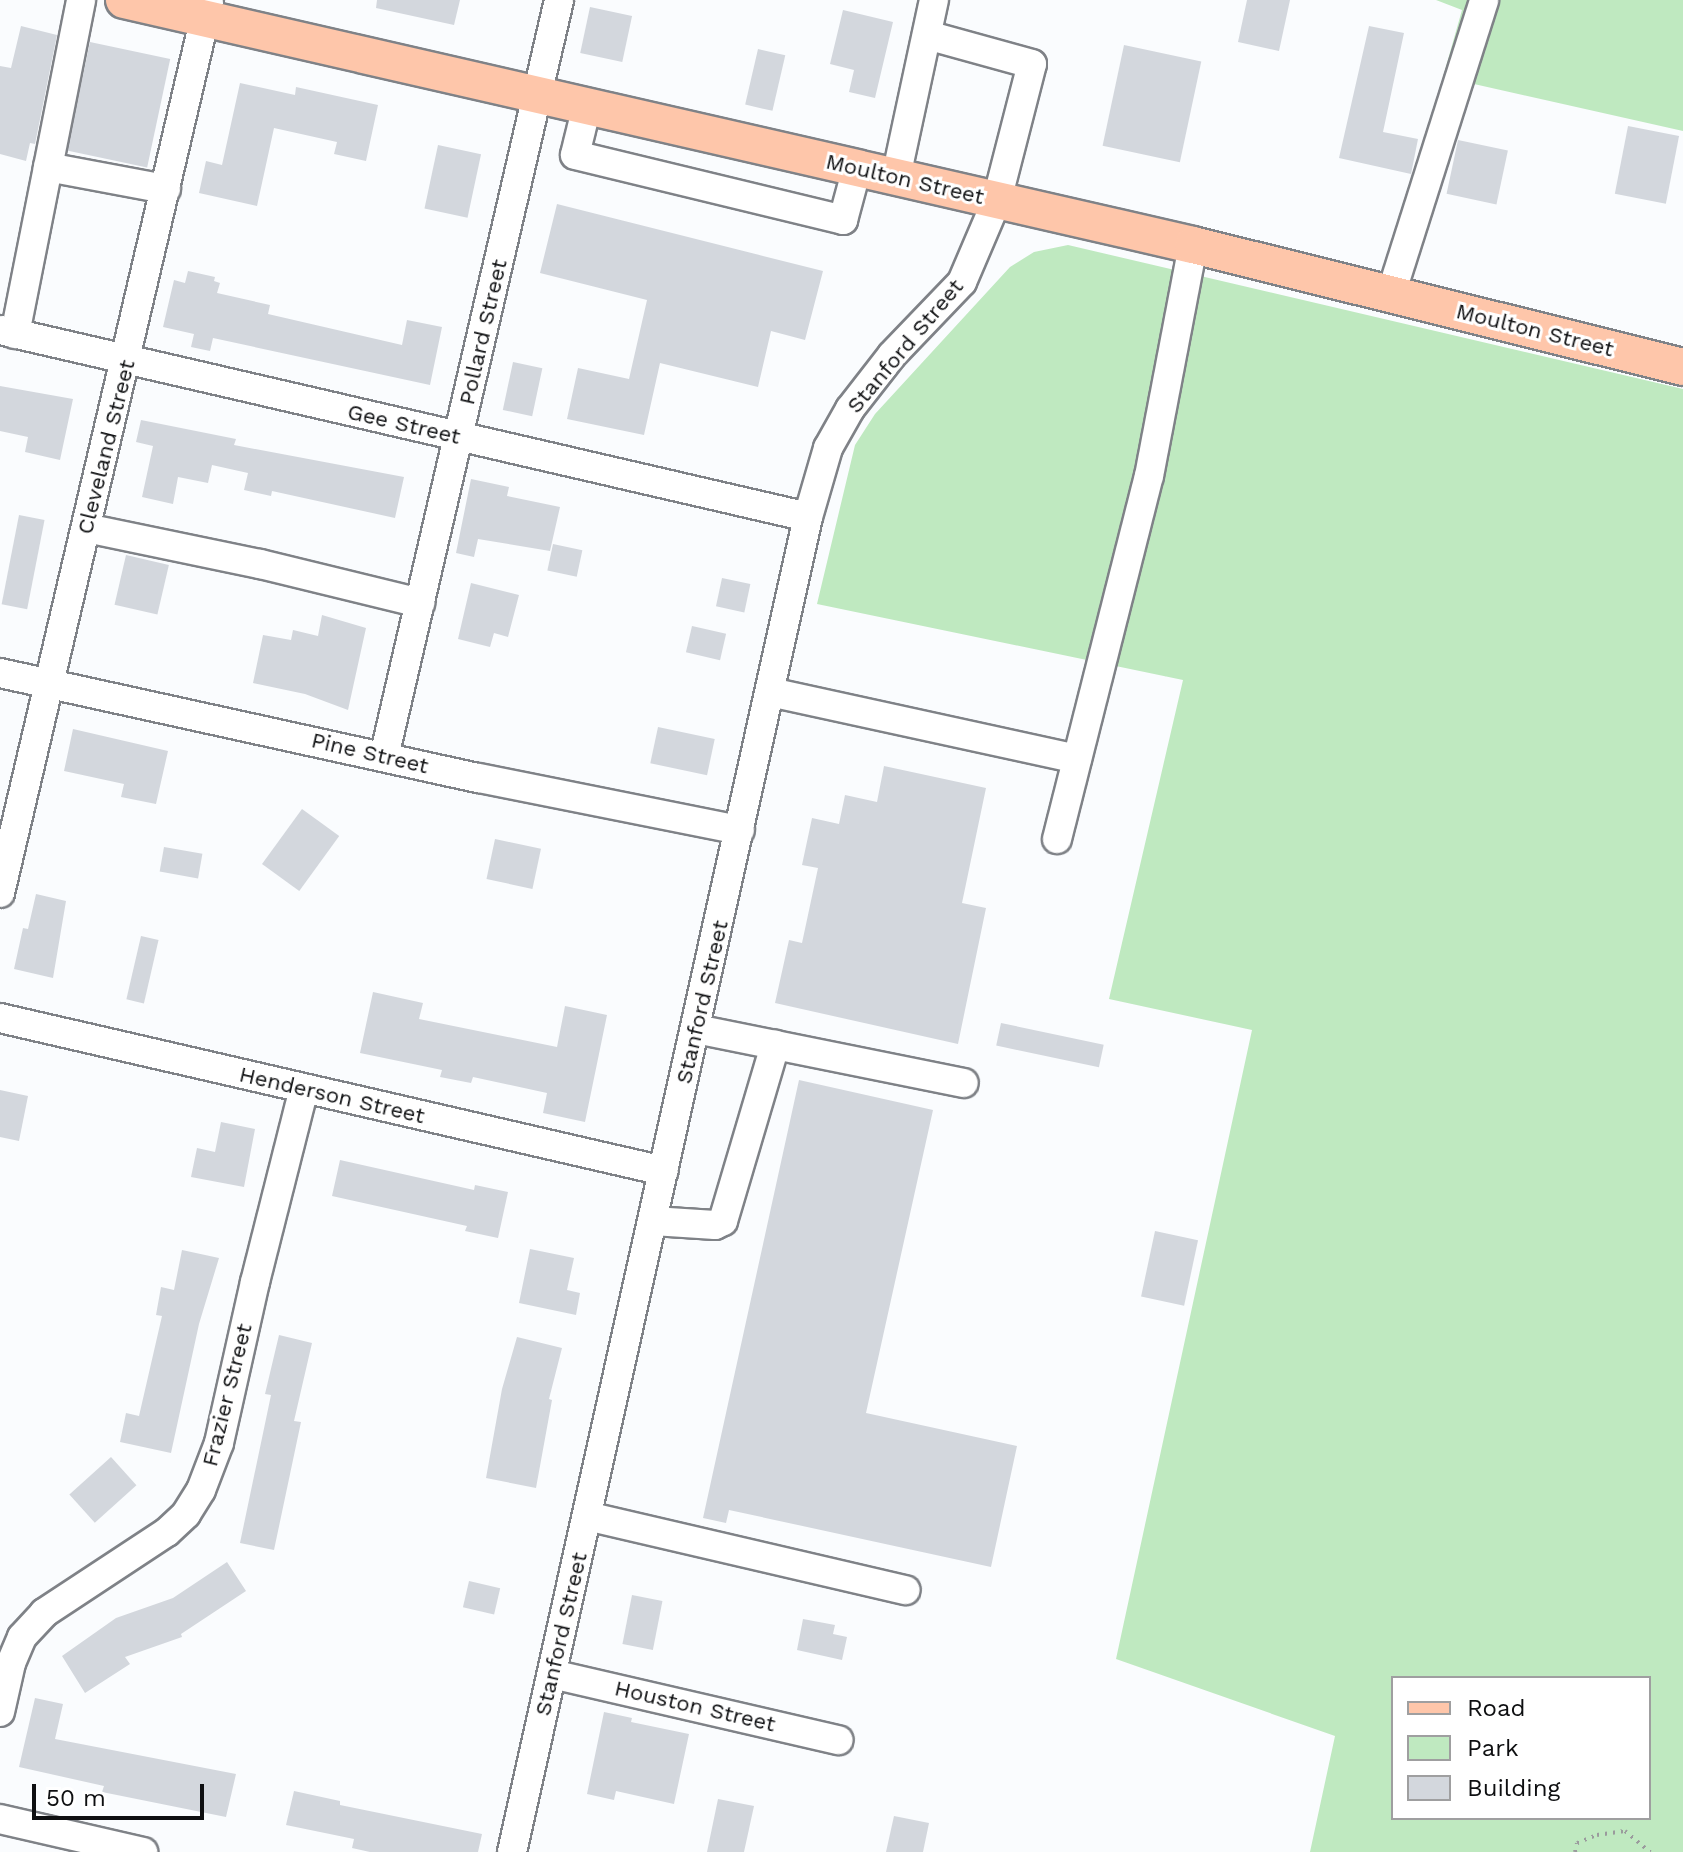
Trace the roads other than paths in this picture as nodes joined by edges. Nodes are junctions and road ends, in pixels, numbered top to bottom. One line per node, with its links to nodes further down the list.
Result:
1 (81, 0): 10 (street)
2 (124, 0): 6 (main road, Moulton Street)
3 (559, 0): 8 (street, Pollard Street)
4 (934, 0): 7 (street)
5 (1484, 0): 16 (street)
6 (207, 9): 8 (main road, Moulton Street); 13 (street, Cleveland Street)
7 (927, 35): 12 (street); 14 (street, Stanford Street)
8 (538, 95): 9 (main road, Moulton Street); 20 (street, Pollard Street)
9 (587, 106): 11 (main road, Moulton Street); 11 (street)
10 (48, 167): 13 (street); 17 (street)
11 (857, 168): 12 (main road, Moulton Street)
12 (896, 177): 14 (main road, Moulton Street)
13 (166, 189): 18 (street, Cleveland Street)
14 (997, 200): 15 (main road, Moulton Street); 21 (street, Stanford Street)
15 (1193, 245): 16 (main road, Moulton Street); 28 (street)
16 (1391, 294): 19 (main road, Moulton Street)
17 (7, 332): 18 (street, Gee Street)
18 (127, 360): 20 (street, Gee Street); 22 (street, Cleveland Street)
19 (1683, 367)
20 (458, 436): 21 (street, Gee Street); 23 (street, Pollard Street)
21 (808, 517): 26 (street, Stanford Street)
22 (86, 528): 23 (street); 25 (street, Cleveland Street)
23 (420, 603): 27 (street, Pollard Street)
24 (0, 673): 25 (street, Pine Street)
25 (49, 684): 27 (street, Pine Street); 31 (street, Cleveland Street)
26 (770, 692): 28 (street); 29 (street, Stanford Street)
27 (384, 757): 29 (street, Pine Street)
28 (1077, 759): 30 (street)
29 (740, 830): 33 (street, Stanford Street)
30 (1057, 839)
31 (0, 893)
32 (0, 1018): 36 (street, Henderson Street)
33 (696, 1029): 34 (street); 37 (street, Stanford Street)
34 (775, 1045): 35 (street); 38 (street)
35 (964, 1083)
36 (304, 1089): 37 (street, Henderson Street); 42 (street, Frazier Street)
37 (664, 1171): 38 (street, Stanford Street)
38 (653, 1221): 39 (street, Stanford Street)
39 (587, 1516): 40 (street); 41 (street, Stanford Street)
40 (906, 1590)
41 (552, 1674): 43 (street, Houston Street); 46 (street, Stanford Street)
42 (0, 1712)
43 (838, 1740)
44 (0, 1819): 45 (street)
45 (143, 1852)
46 (512, 1852)

